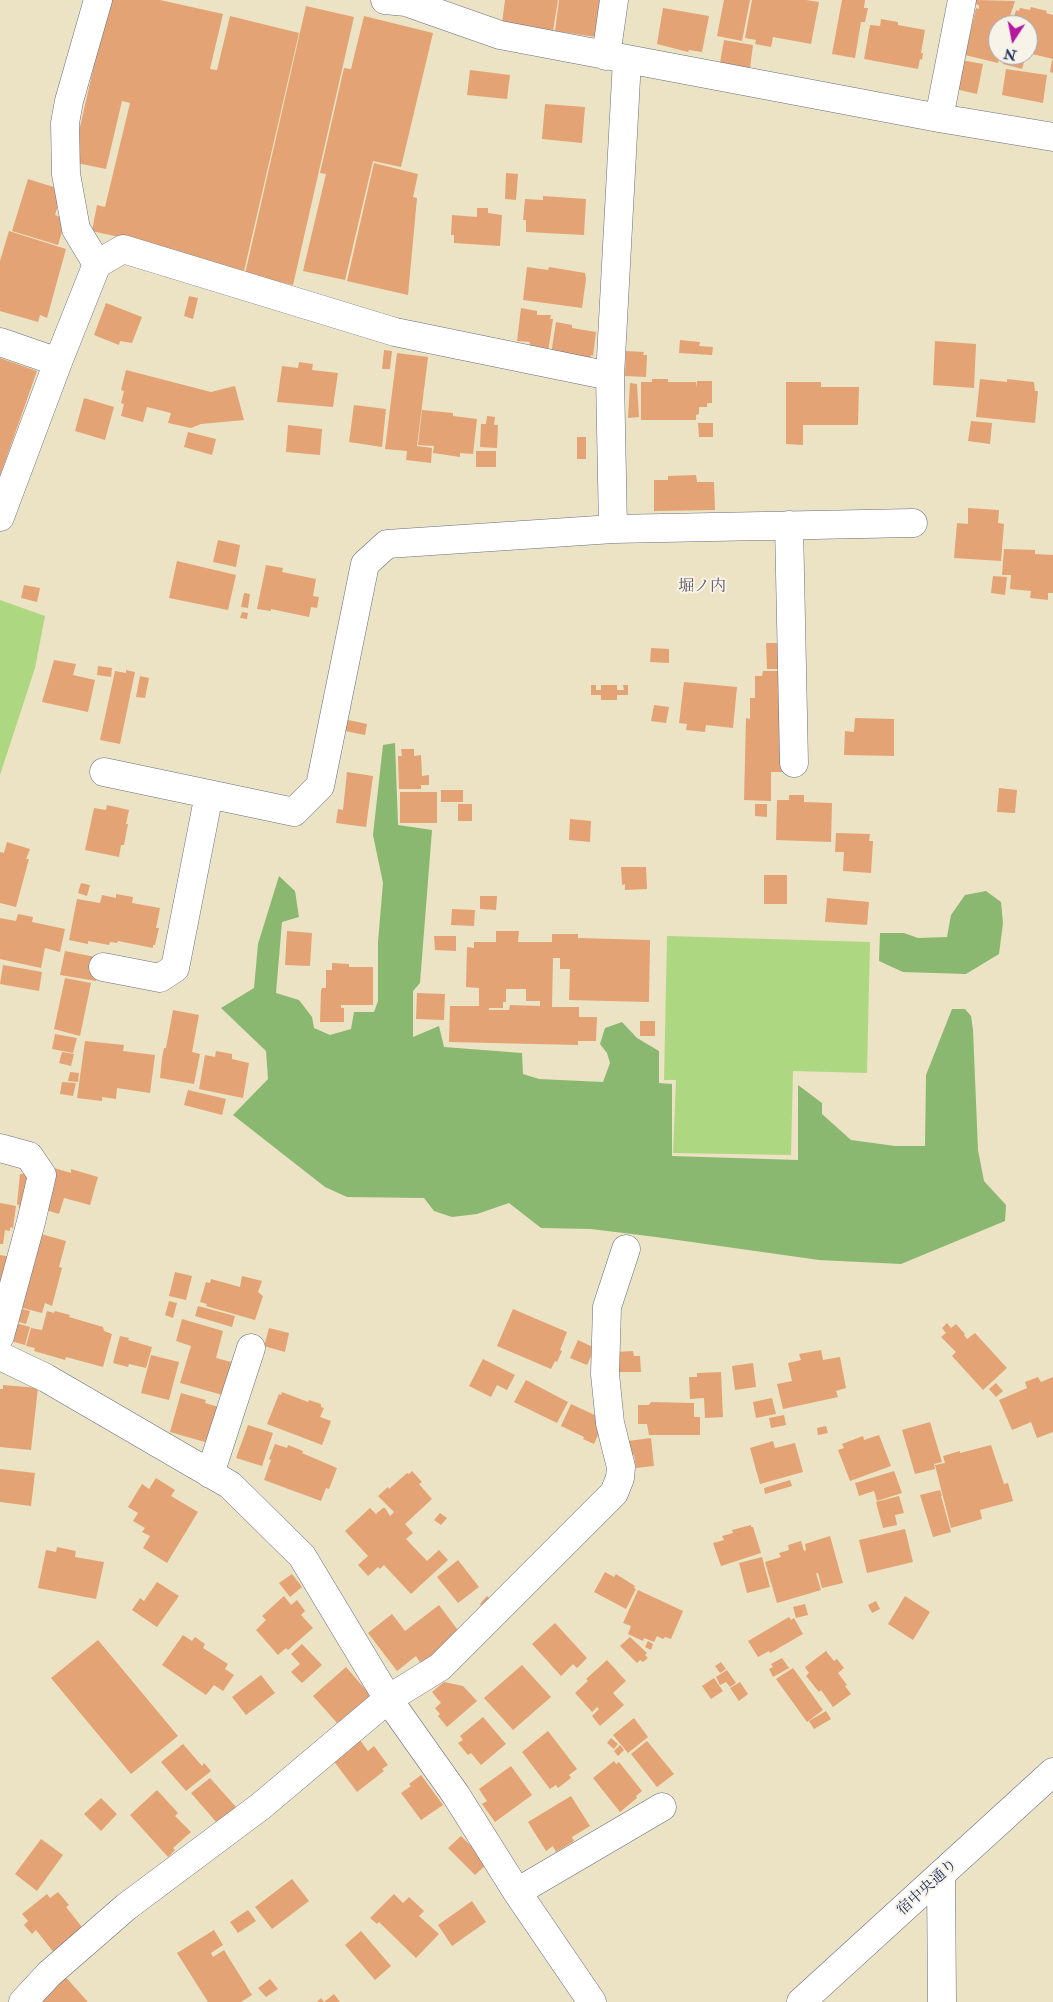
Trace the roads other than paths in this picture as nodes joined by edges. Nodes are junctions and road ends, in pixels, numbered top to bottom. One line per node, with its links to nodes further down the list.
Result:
1 (98, 0): 8 (street)
2 (385, 0): 5 (street)
3 (614, 0): 5 (street)
4 (962, 0): 6 (street)
5 (616, 58): 6 (street); 11 (street)
6 (939, 118): 7 (street)
7 (1053, 137)
8 (97, 264): 10 (street); 11 (street)
9 (0, 342): 10 (street)
10 (58, 362): 12 (street)
11 (610, 376): 15 (street)
12 (0, 517)
13 (913, 523): 14 (street)
14 (789, 525): 15 (street); 16 (street)
15 (613, 529): 18 (street)
16 (794, 763)
17 (104, 772): 18 (street)
18 (209, 794): 19 (street)
19 (104, 967)
20 (0, 1148): 22 (street)
21 (626, 1249): 26 (street)
22 (0, 1336)
23 (251, 1348): 25 (street)
24 (0, 1356): 25 (street)
25 (210, 1474): 26 (street)
26 (388, 1699): 30 (street); 31 (street)
27 (1053, 1772): 29 (street, 宿中央通り)
28 (662, 1807): 30 (street)
29 (941, 1876): 33 (street, 宿中央通り); 34 (street)
30 (517, 1892): 32 (street)
31 (23, 2002)
32 (592, 2002)
33 (801, 2002)
34 (942, 2002)

